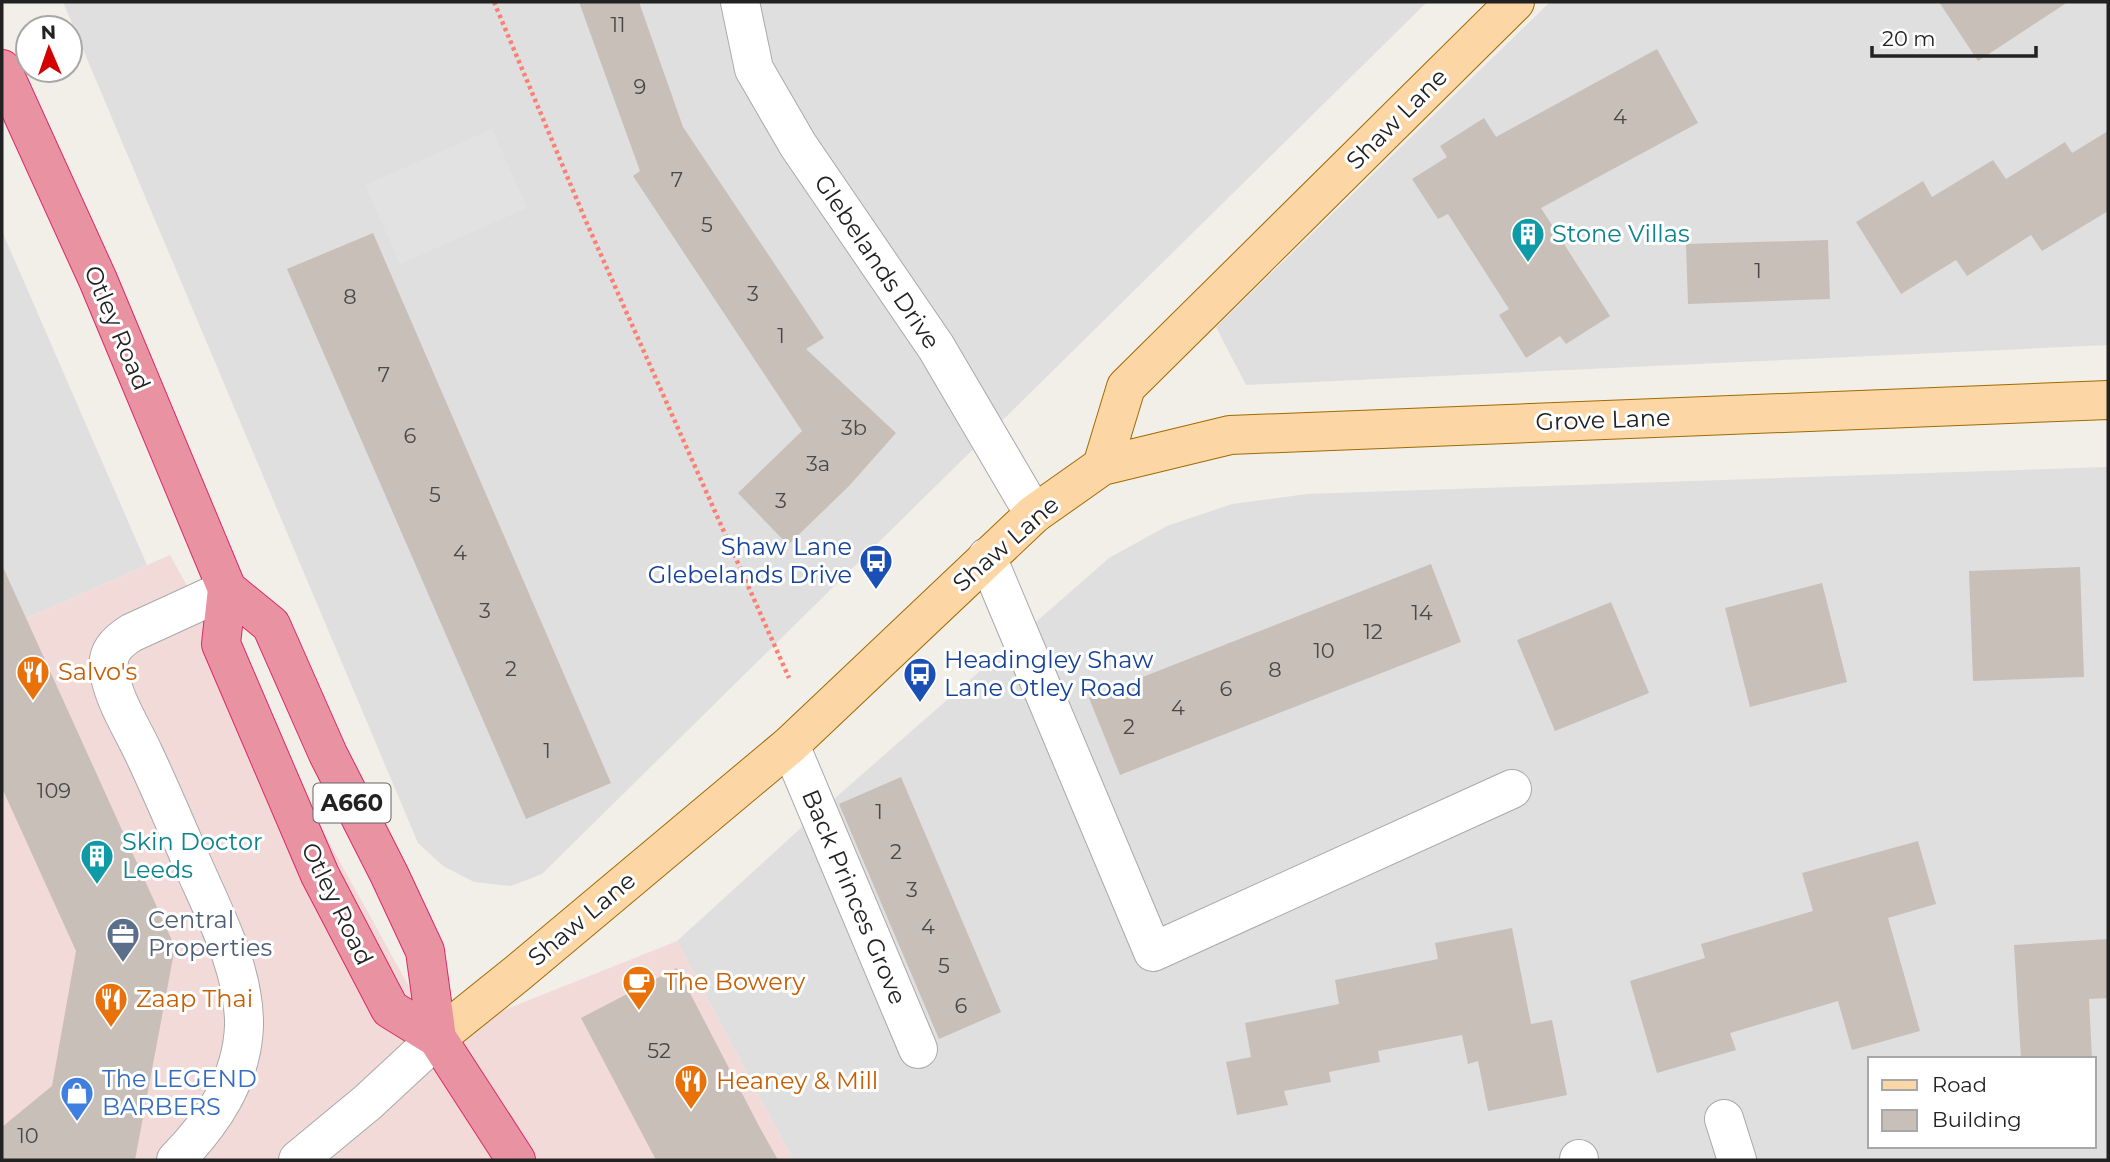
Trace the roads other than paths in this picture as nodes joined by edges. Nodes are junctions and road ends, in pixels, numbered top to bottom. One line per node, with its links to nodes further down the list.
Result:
1 (740, 2): 6 (street, Glebelands Drive)
2 (1515, 2): 5 (main road, Shaw Lane)
3 (2, 69): 8 (highway, Otley Road / A660)
4 (2108, 400): 5 (main road, Grove Lane)
5 (1102, 466): 6 (main road, Shaw Lane)
6 (1034, 514): 7 (main road, Shaw Lane)
7 (988, 557): 9 (main road, Shaw Lane); 10 (street)
8 (227, 589): 11 (highway, Otley Road / A660); 11 (highway, Otley Road / A660); 14 (street)
9 (800, 735): 11 (main road, Shaw Lane); 12 (street, Back Princes Grove)
10 (1512, 789)
11 (437, 1038): 15 (street); 16 (highway, Otley Road / A660)
12 (918, 1049)
13 (1724, 1119): 17 (street)
14 (176, 1160)
15 (298, 1160)
16 (516, 1160)
17 (1737, 1160)

